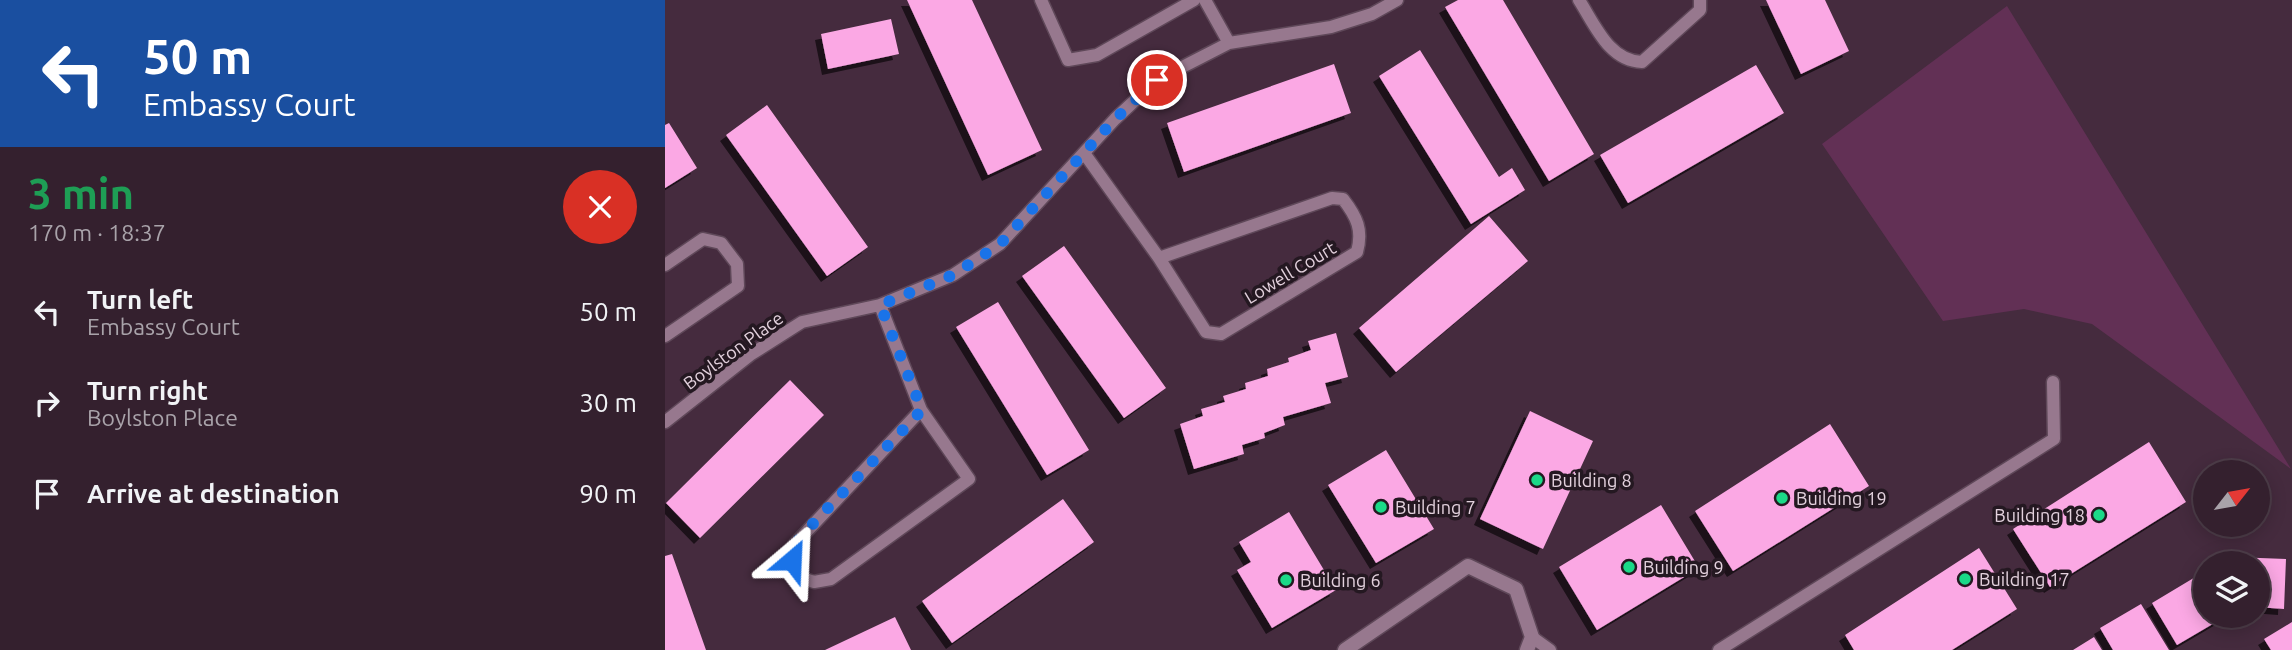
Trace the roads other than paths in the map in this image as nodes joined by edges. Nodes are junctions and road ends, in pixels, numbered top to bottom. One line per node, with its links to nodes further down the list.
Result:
1 (1041, 0): 2 (lane)
2 (1194, 0)
3 (1205, 0): 7 (lane)
4 (1397, 0): 7 (lane, Boylston Place)
5 (1579, 0): 6 (lane)
6 (1700, 0)
7 (1229, 44): 8 (lane, Boylston Place)
8 (1084, 153): 9 (lane, Lowell Court); 11 (lane, Boylston Place)
9 (1159, 258): 9 (lane, Lowell Court)
10 (665, 265): 12 (lane)
11 (880, 305): 14 (lane); 15 (lane, Boylston Place)
12 (665, 337)
13 (2053, 382): 19 (lane)
14 (922, 410): 14 (lane)
15 (665, 422)
16 (1530, 644): 17 (street); 18 (lane)
17 (1345, 650)
18 (1551, 650)
19 (1719, 650)

